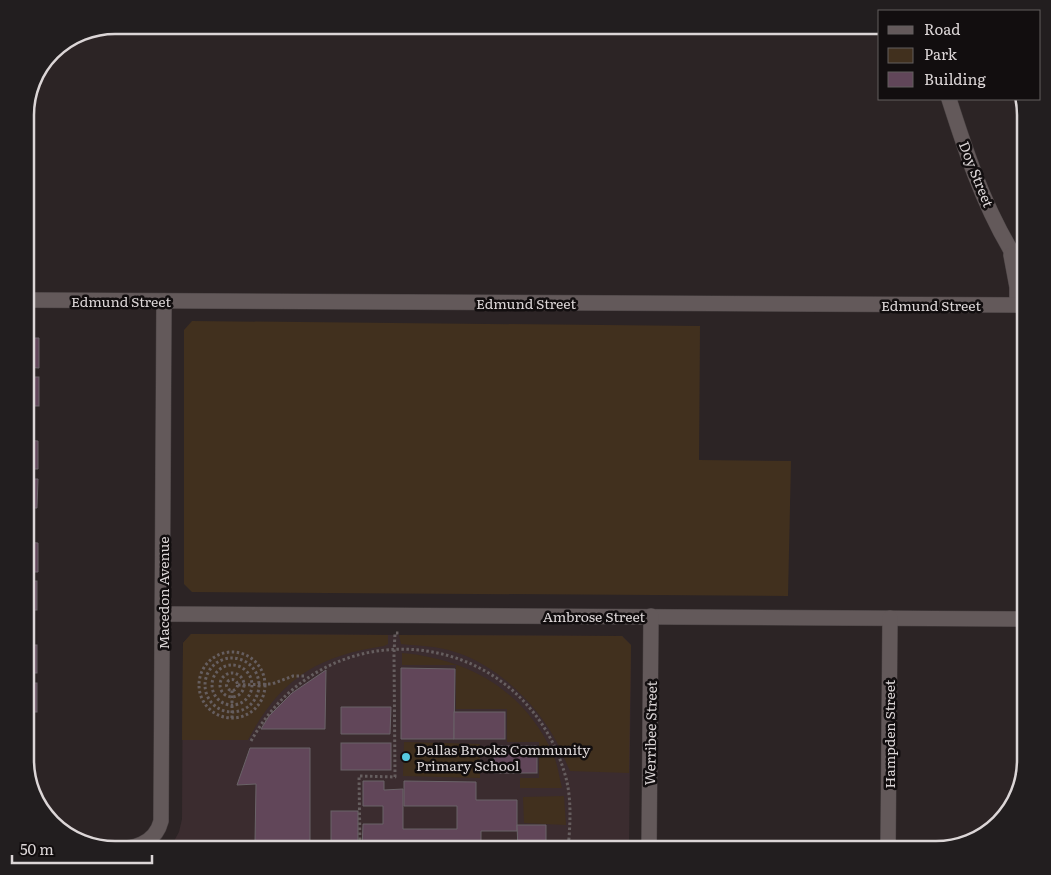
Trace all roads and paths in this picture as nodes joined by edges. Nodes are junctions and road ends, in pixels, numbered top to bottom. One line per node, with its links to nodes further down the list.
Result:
1 (949, 100): 2 (street, Doy Street)
2 (1008, 247): 3 (street, Doy Street); 4 (street, Doy Street)
3 (1017, 260)
4 (1017, 284)
5 (34, 300): 6 (street, Edmund Street)
6 (164, 301): 7 (street, Edmund Street); 8 (street, Macedon Avenue)
7 (1017, 305)
8 (163, 614): 9 (street, Ambrose Street); 41 (street, Macedon Avenue)
9 (402, 615): 10 (street, Ambrose Street); 13 (path)
10 (652, 616): 11 (street, Ambrose Street); 44 (street, Werribee Street)
11 (890, 618): 12 (street, Ambrose Street); 45 (street, Hampden Street)
12 (1017, 619)
13 (394, 649): 23 (path); 42 (path); 43 (path)
14 (233, 652): 16 (path); 25 (path); 34 (path)
15 (226, 658): 16 (path); 18 (path); 26 (path)
16 (233, 658): 17 (path)
17 (240, 659): 19 (path); 33 (path)
18 (227, 665): 19 (path); 20 (path)
19 (238, 665): 32 (path)
20 (219, 670): 22 (path); 27 (path)
21 (232, 673): 22 (path); 24 (path); 31 (path)
22 (224, 676): 28 (path)
23 (306, 676): 34 (path); 40 (path)
24 (232, 679): 29 (path); 30 (path)
25 (199, 684): 26 (path); 39 (path)
26 (205, 684): 27 (path); 38 (path)
27 (212, 684): 37 (path)
28 (221, 684): 30 (path); 36 (path)
29 (238, 684): 31 (path); 35 (path)
30 (227, 685): 35 (path)
31 (244, 685): 32 (path); 36 (path)
32 (253, 685): 33 (path); 37 (path)
33 (260, 685): 34 (path); 38 (path)
34 (266, 685): 39 (path)
35 (232, 690): 36 (path)
36 (232, 696): 37 (path)
37 (232, 705): 38 (path)
38 (232, 712): 39 (path)
39 (232, 718)
40 (251, 741)
41 (147, 841)
42 (360, 841)
43 (569, 841)
44 (649, 841)
45 (888, 841)

